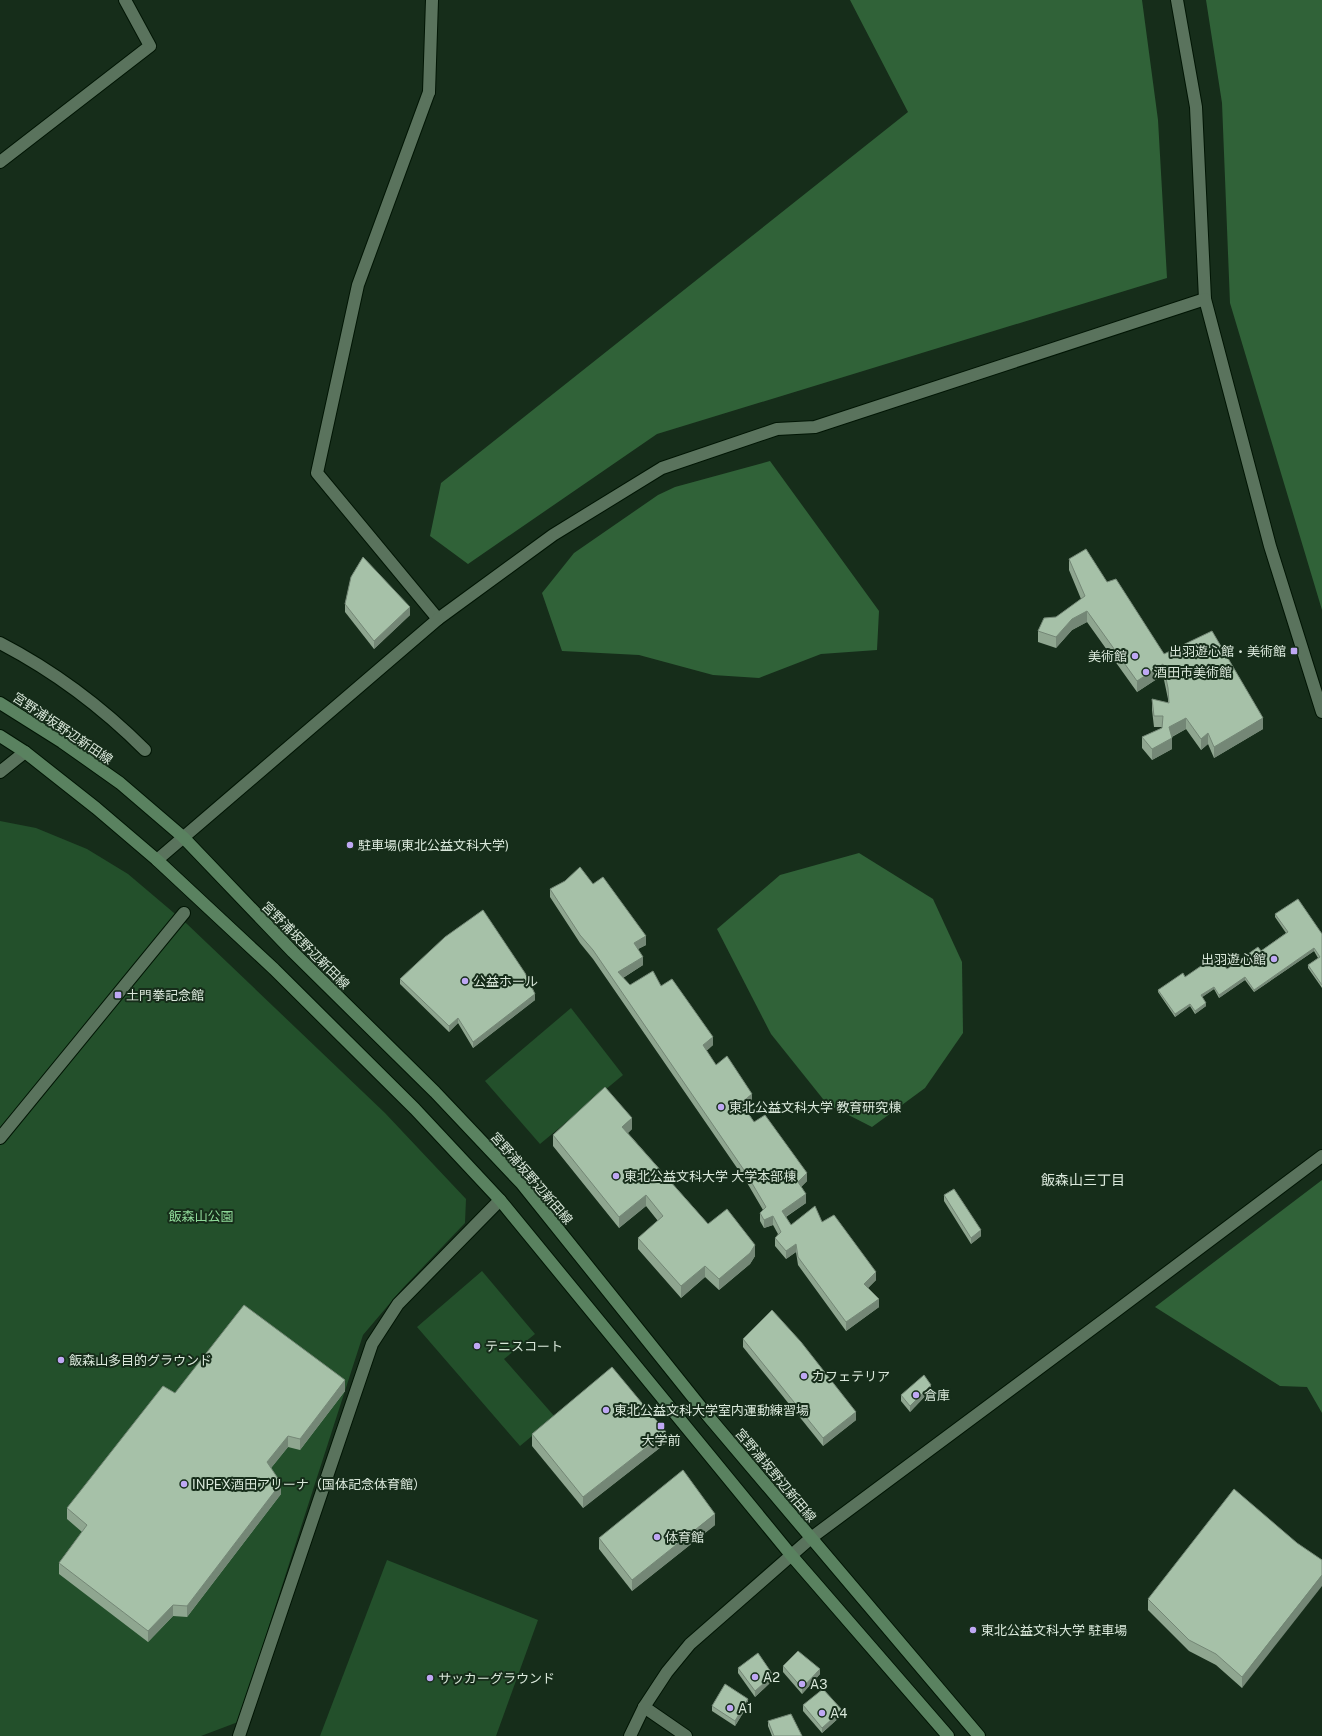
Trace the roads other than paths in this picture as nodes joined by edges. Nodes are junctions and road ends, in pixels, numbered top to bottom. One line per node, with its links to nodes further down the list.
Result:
1 (125, 0): 4 (street)
2 (432, 0): 6 (street)
3 (1177, 0): 5 (street)
4 (0, 162)
5 (1205, 299): 6 (street); 9 (street)
6 (438, 619): 14 (street)
7 (0, 643): 11 (street)
8 (0, 703): 14 (main road, 宮野浦坂野辺新田線)
9 (1322, 712)
10 (0, 736): 12 (main road)
11 (146, 750)
12 (25, 752): 13 (street); 15 (main road)
13 (0, 772)
14 (183, 837): 15 (street); 20 (main road, 宮野浦坂野辺新田線)
15 (157, 860): 19 (main road)
16 (184, 913): 17 (street)
17 (0, 1138)
18 (1322, 1156): 20 (street)
19 (500, 1200): 21 (main road); 23 (street)
20 (811, 1538): 21 (street); 27 (main road, 宮野浦坂野辺新田線)
21 (791, 1555): 22 (street); 26 (main road)
22 (644, 1707): 24 (street); 25 (street)
23 (239, 1736)
24 (630, 1736)
25 (686, 1736)
26 (948, 1736)
27 (979, 1736)

